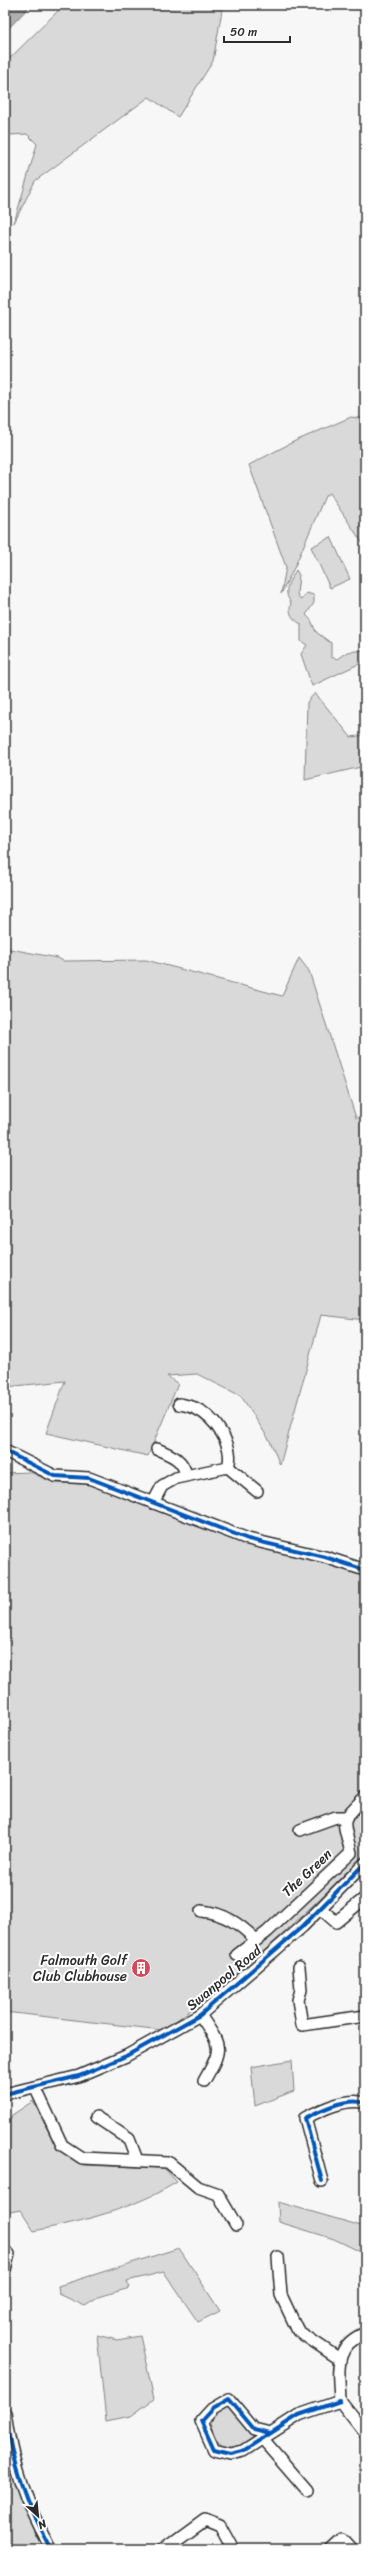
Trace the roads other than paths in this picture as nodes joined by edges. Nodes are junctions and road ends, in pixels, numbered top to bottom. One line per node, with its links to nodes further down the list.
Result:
1 (179, 1404): 4 (street)
2 (157, 1449): 5 (street)
3 (5, 1451): 7 (street)
4 (228, 1467): 5 (street); 6 (street)
5 (186, 1475): 7 (street)
6 (257, 1491)
7 (153, 1503): 8 (street)
8 (365, 1570)
9 (365, 1797): 10 (street)
10 (346, 1817): 11 (street); 16 (street, The Green)
11 (300, 1830)
12 (365, 1863): 14 (street, Swanpool Road)
13 (365, 1898): 14 (street)
14 (321, 1909): 19 (street, Swanpool Road)
15 (201, 1911): 16 (street)
16 (256, 1940): 17 (street, The Green)
17 (237, 1955)
18 (299, 1968): 20 (street)
19 (200, 2015): 21 (street); 22 (street, Swanpool Road)
20 (365, 2016)
21 (204, 2081)
22 (35, 2087): 23 (street, Swanpool Road); 26 (street)
23 (5, 2094)
24 (365, 2103): 27 (street)
25 (96, 2117): 26 (street)
26 (137, 2160): 28 (street)
27 (322, 2181)
28 (236, 2225)
29 (9, 2254): 31 (street)
30 (278, 2257): 33 (street)
31 (5, 2270)
32 (365, 2333): 33 (street)
33 (338, 2358): 34 (street)
34 (340, 2401): 36 (street); 37 (street)
35 (5, 2413): 39 (street)
36 (365, 2433)
37 (266, 2436): 37 (street); 38 (street)
38 (307, 2490)
39 (51, 2549)
40 (164, 2549): 41 (street)
41 (228, 2549)
42 (332, 2549): 43 (street)
43 (352, 2549)

